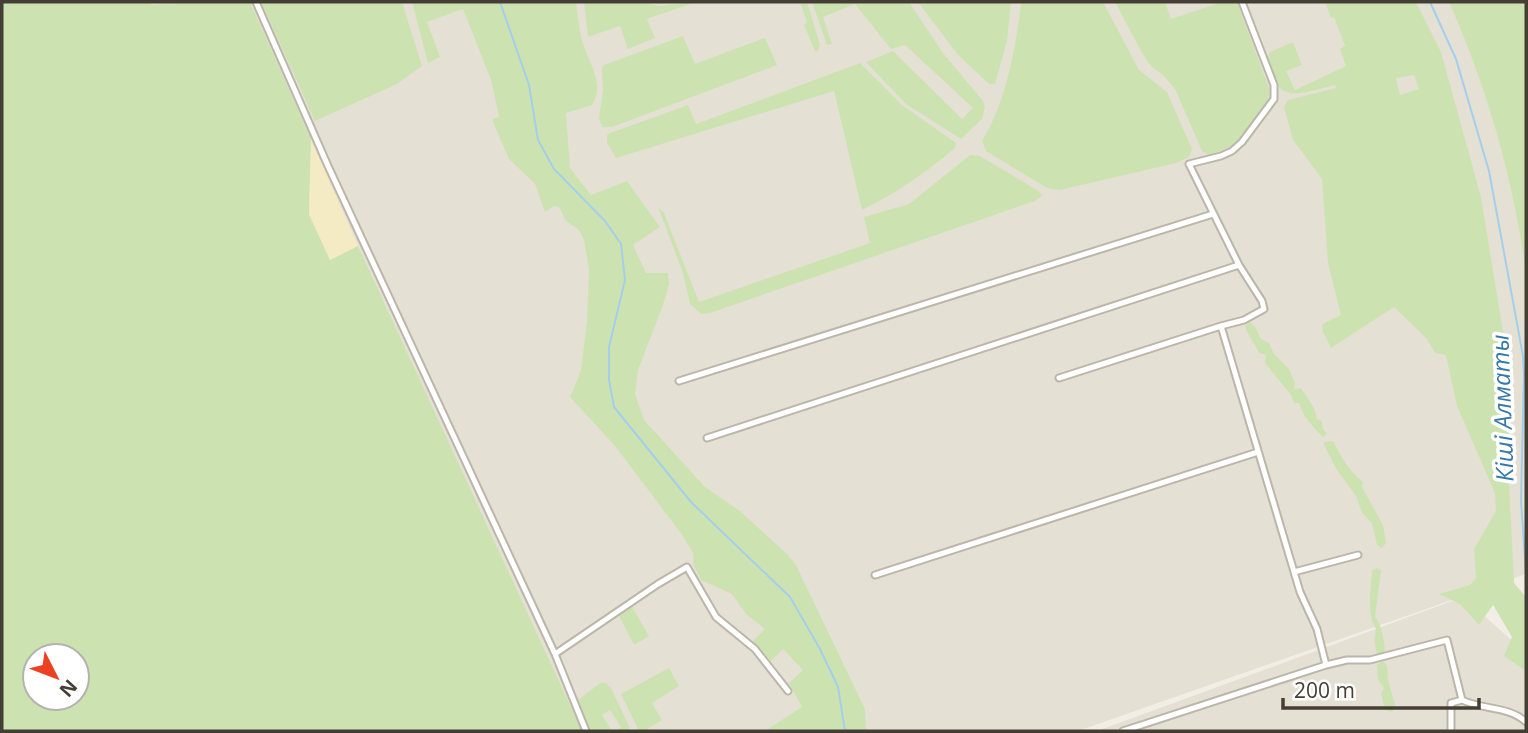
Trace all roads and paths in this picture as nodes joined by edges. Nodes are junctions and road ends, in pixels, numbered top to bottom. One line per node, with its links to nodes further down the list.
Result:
1 (256, 2): 13 (street)
2 (1242, 2): 3 (street)
3 (1213, 214): 4 (street); 7 (street)
4 (1239, 264): 5 (street); 8 (street)
5 (1221, 326): 6 (street); 9 (street)
6 (1059, 378)
7 (679, 381)
8 (707, 438)
9 (1258, 452): 11 (street); 12 (street)
10 (1358, 555): 11 (street)
11 (1294, 572): 14 (street)
12 (875, 575)
13 (555, 654): 15 (street); 18 (street)
14 (1326, 665): 16 (street); 19 (street)
15 (788, 691)
16 (1462, 700): 17 (street); 20 (street)
17 (1526, 722)
18 (586, 731)
19 (1123, 731)
20 (1451, 731)

